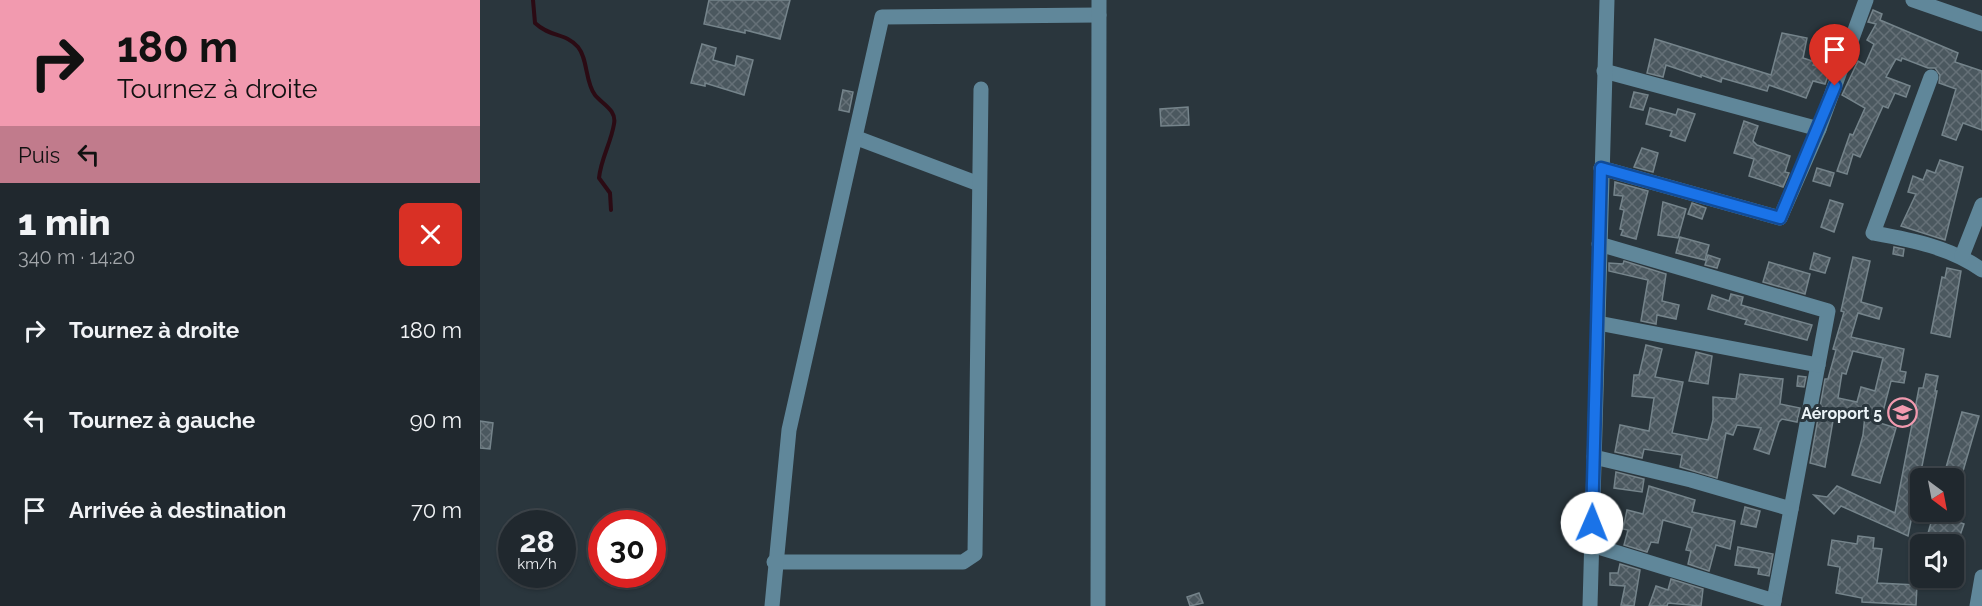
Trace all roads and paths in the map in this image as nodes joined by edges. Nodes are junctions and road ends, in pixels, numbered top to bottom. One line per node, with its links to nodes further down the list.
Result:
1 (1606, 0): 6 (street)
2 (1866, 0): 9 (street)
3 (1913, 0): 5 (street)
4 (1099, 8): 10 (street); 26 (street)
5 (1981, 20)
6 (1604, 70): 9 (street); 11 (street)
7 (1931, 77): 15 (street)
8 (981, 89): 12 (street)
9 (1819, 129): 11 (street)
10 (857, 138): 12 (street); 22 (street)
11 (1601, 168): 14 (street)
12 (979, 184): 22 (street)
13 (1982, 205): 15 (street)
14 (1599, 244): 17 (street); 18 (street)
15 (1962, 256): 16 (street)
16 (1982, 270)
17 (1598, 323): 18 (street); 19 (street)
18 (1818, 365): 20 (street)
19 (1594, 457): 20 (street); 21 (street)
20 (1791, 510): 24 (street)
21 (1592, 544): 24 (street); 27 (street)
22 (774, 562): 25 (street)
23 (1982, 578): 28 (street)
24 (1774, 603)
25 (772, 606)
26 (1098, 606)
27 (1590, 606)
28 (1977, 606)

